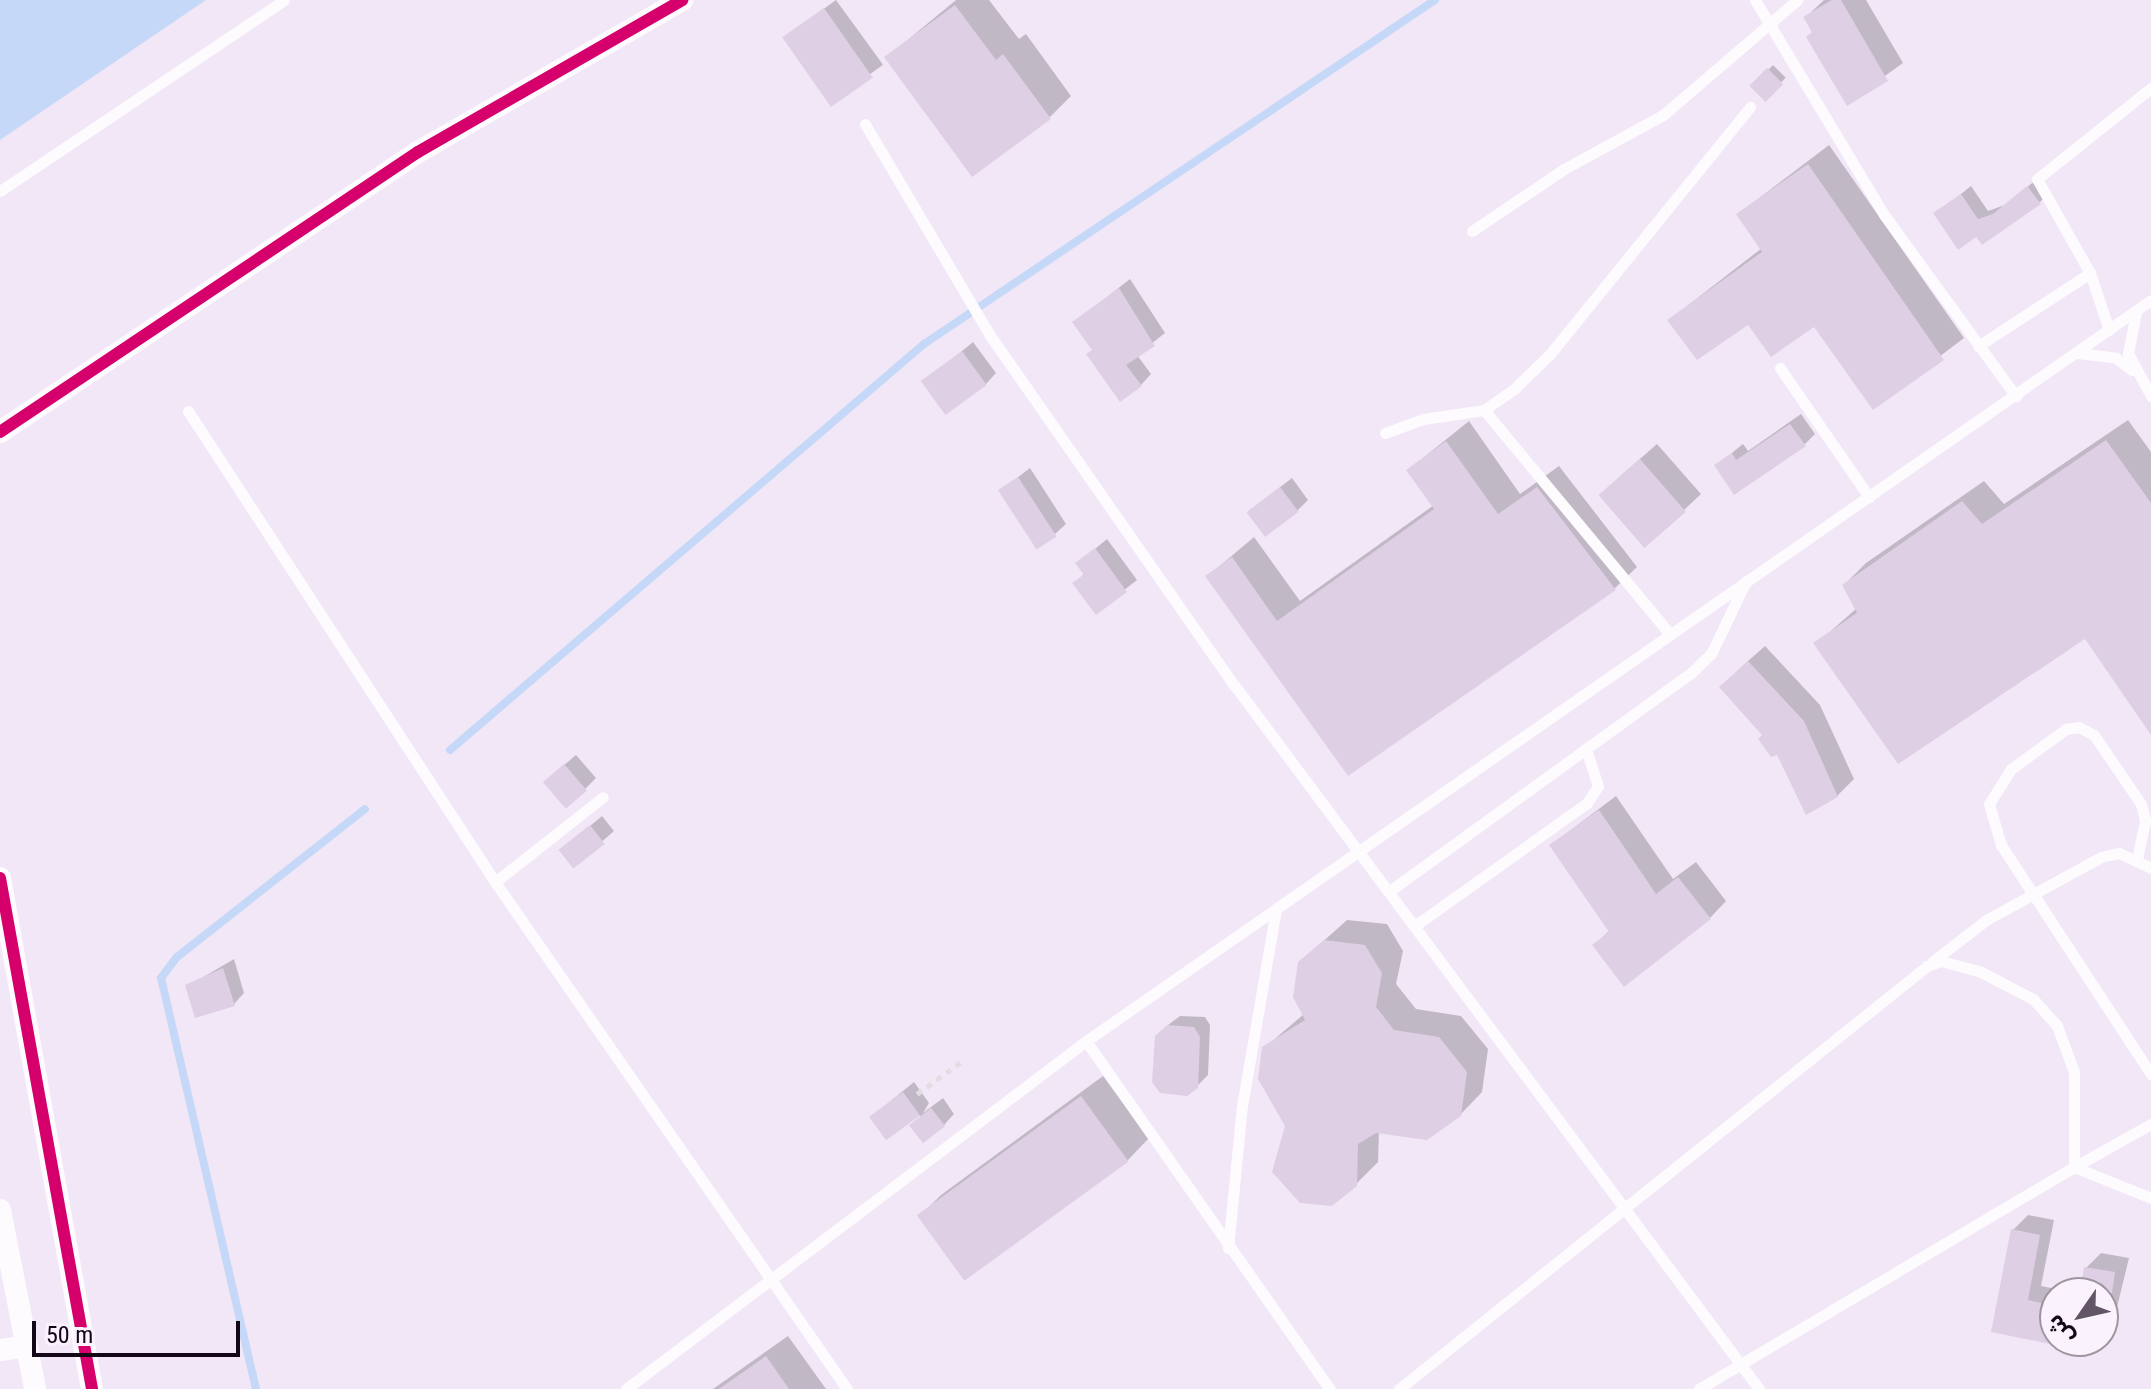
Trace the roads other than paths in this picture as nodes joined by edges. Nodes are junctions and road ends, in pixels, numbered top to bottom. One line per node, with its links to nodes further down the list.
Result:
1 (284, 0): 9 (lane)
2 (682, 0): 23 (street)
3 (1755, 0): 5 (lane)
4 (1797, 0): 5 (lane)
5 (1768, 21): 10 (lane); 15 (lane)
6 (2151, 88): 11 (lane)
7 (1750, 107): 21 (lane)
8 (865, 124): 30 (lane)
9 (0, 191)
10 (1472, 231)
11 (2090, 273): 14 (lane); 15 (lane)
12 (2151, 300): 13 (lane)
13 (2138, 310): 14 (lane); 18 (lane)
14 (2109, 330): 16 (lane)
15 (1978, 346): 19 (lane)
16 (2077, 353): 18 (lane); 19 (lane)
17 (1780, 368): 25 (lane)
18 (2133, 370): 20 (lane)
19 (2016, 396): 25 (lane)
20 (2151, 396)
21 (1484, 410): 24 (lane); 27 (lane)
22 (188, 411): 34 (lane)
23 (0, 432)
24 (1385, 433)
25 (1869, 497): 26 (lane)
26 (1748, 577): 27 (lane); 28 (lane)
27 (1669, 633): 30 (lane)
28 (1586, 749): 35 (lane); 38 (lane)
29 (603, 797): 34 (lane)
30 (1355, 853): 35 (lane); 37 (lane)
31 (2137, 859): 32 (lane); 36 (lane); 36 (lane)
32 (2151, 868)
33 (0, 878): 54 (street)
34 (495, 882): 48 (lane)
35 (1391, 890): 38 (lane)
36 (2031, 894): 39 (lane); 41 (lane)
37 (1276, 909): 40 (lane); 47 (lane)
38 (1416, 925): 45 (lane)
39 (1927, 966): 43 (lane); 45 (lane)
40 (1086, 1041): 47 (lane); 48 (lane)
41 (2151, 1074)
42 (2151, 1124): 43 (lane)
43 (2074, 1167): 44 (lane); 52 (lane)
44 (2151, 1198)
45 (1623, 1208): 52 (lane); 58 (lane)
46 (0, 1210): 49 (street)
47 (1228, 1248): 57 (lane)
48 (769, 1283): 55 (lane); 56 (lane)
49 (9, 1302): 50 (street)
50 (27, 1346): 51 (street); 53 (street)
51 (0, 1350)
52 (1740, 1365): 59 (lane); 60 (lane)
53 (35, 1389)
54 (92, 1389)
55 (626, 1389)
56 (847, 1389)
57 (1330, 1389)
58 (1399, 1389)
59 (1699, 1389)
60 (1759, 1389)

